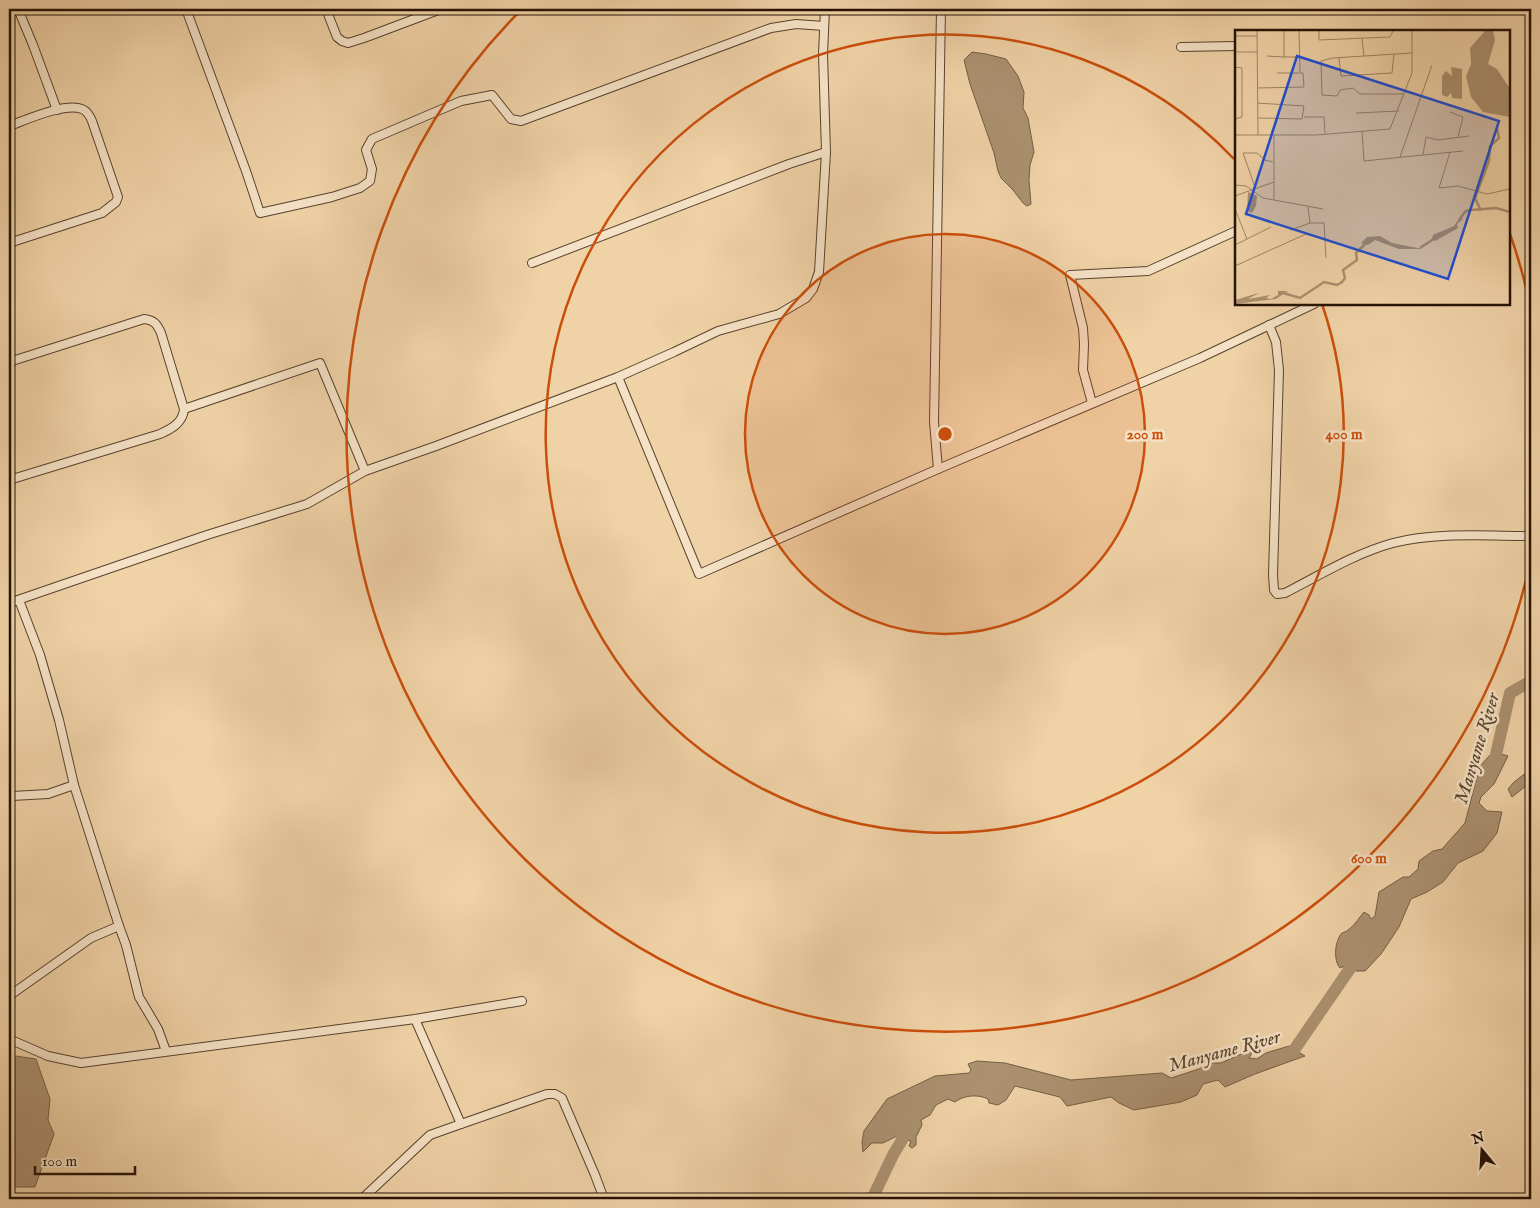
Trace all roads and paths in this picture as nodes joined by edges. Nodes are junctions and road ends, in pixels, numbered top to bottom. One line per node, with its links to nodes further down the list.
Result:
1 (18, 9): 10 (street)
2 (186, 9): 7 (street)
3 (326, 9): 4 (street)
4 (441, 9)
5 (825, 9): 7 (street)
6 (941, 9): 22 (street)
7 (824, 26): 12 (street)
8 (1235, 46): 9 (street)
9 (1181, 47)
10 (57, 110): 11 (street); 14 (street)
11 (9, 126)
12 (826, 152): 15 (street); 19 (street)
13 (1235, 232): 20 (street)
14 (9, 243)
15 (532, 263)
16 (1312, 305): 17 (street)
17 (1269, 325): 20 (street); 25 (street)
18 (9, 362): 21 (street)
19 (618, 377): 22 (street); 23 (street)
20 (1092, 403): 22 (street)
21 (184, 409): 23 (street); 24 (street)
22 (938, 469)
23 (365, 471): 26 (street)
24 (9, 480)
25 (1531, 536)
26 (19, 600): 27 (street); 28 (street)
27 (9, 603)
28 (74, 785): 29 (street); 30 (street)
29 (9, 794)
30 (119, 926): 31 (street); 35 (street)
31 (9, 996)
32 (522, 1001): 33 (street)
33 (415, 1020): 35 (street); 36 (street)
34 (9, 1039): 35 (street)
35 (166, 1051)
36 (461, 1124): 37 (street); 38 (street)
37 (362, 1199)
38 (604, 1199)

